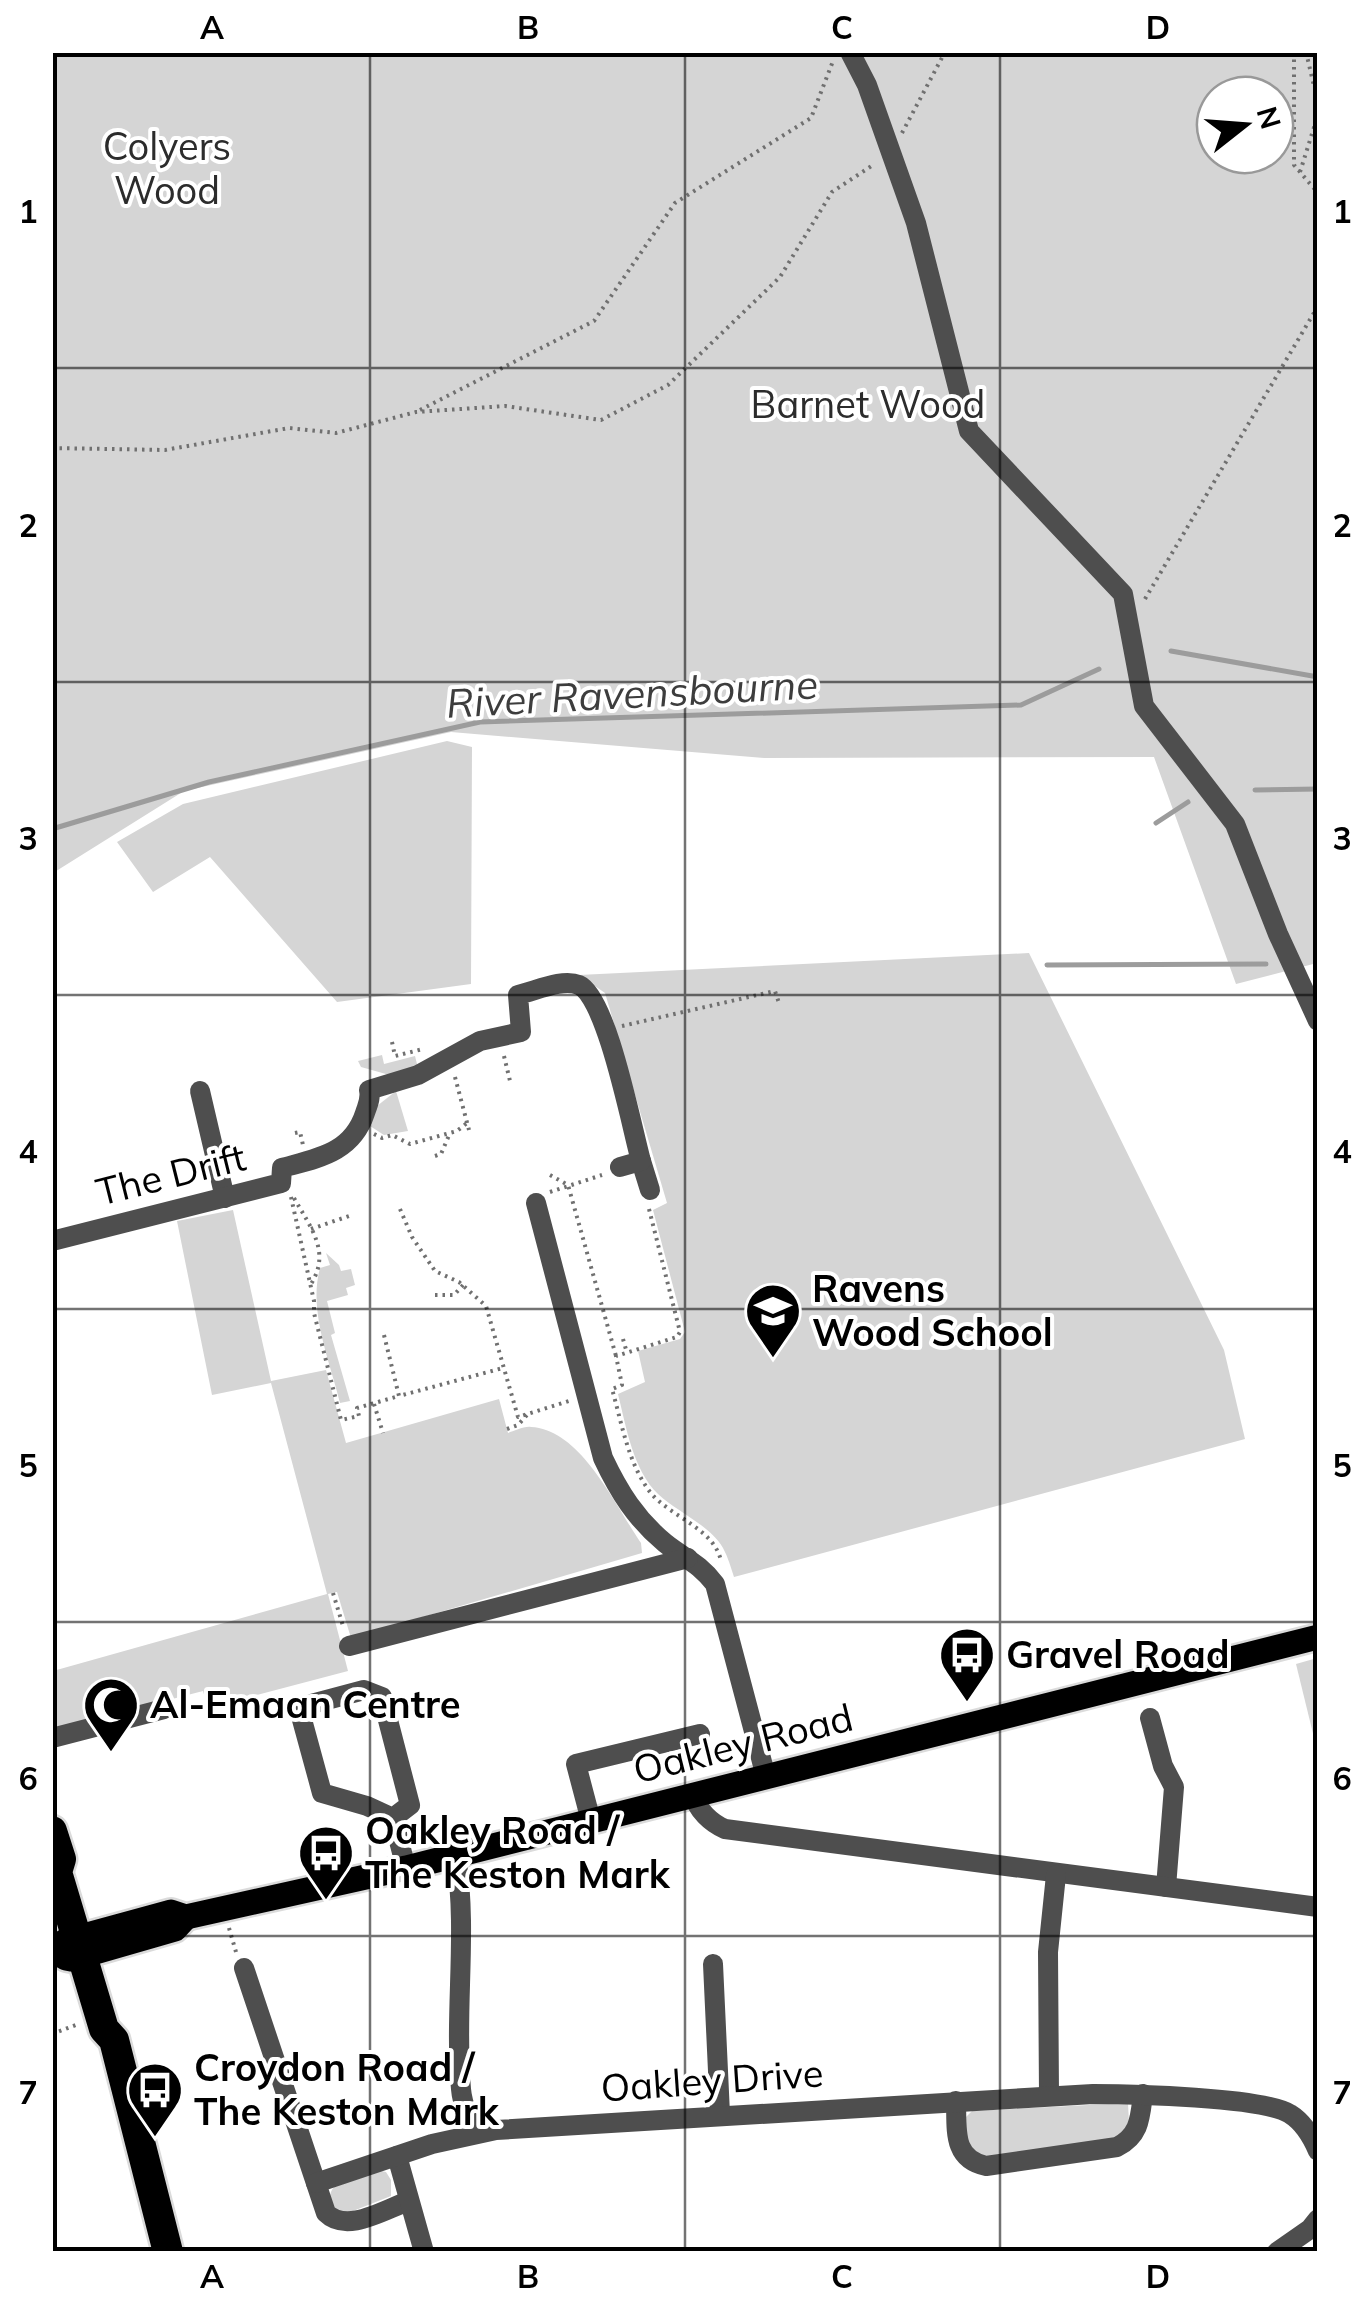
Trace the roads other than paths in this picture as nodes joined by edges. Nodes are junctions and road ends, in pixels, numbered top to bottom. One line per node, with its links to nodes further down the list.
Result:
1 (850, 52): 2 (street)
2 (1318, 1020)
3 (200, 1091): 5 (street)
4 (650, 1190): 5 (street, The Drift)
5 (224, 1198): 7 (street, The Drift)
6 (536, 1203): 8 (street)
7 (52, 1241)
8 (688, 1558): 10 (street); 15 (street)
9 (1318, 1637): 15 (main road, Oakley Road)
10 (349, 1646)
11 (164, 1710): 14 (street)
12 (1150, 1718): 23 (street)
13 (700, 1734): 18 (street)
14 (52, 1738)
15 (766, 1777): 16 (main road, Oakley Road)
16 (694, 1795): 18 (main road, Oakley Road); 22 (street)
17 (394, 1818): 17 (street); 21 (street)
18 (591, 1821): 20 (main road, Oakley Road)
19 (57, 1845): 25 (highway)
20 (456, 1856): 21 (main road, Oakley Road); 32 (street)
21 (406, 1868): 25 (main road, Oakley Road)
22 (1056, 1875): 23 (street); 29 (street)
23 (1166, 1887): 24 (street)
24 (1318, 1907)
25 (78, 1948): 38 (highway)
26 (713, 1964): 31 (street)
27 (244, 1968): 35 (street)
28 (1142, 2094): 29 (street, Oakley Drive); 30 (street); 33 (street, Oakley Drive)
29 (1050, 2095): 30 (street, Oakley Drive)
30 (956, 2100): 31 (street, Oakley Drive)
31 (720, 2114): 32 (street, Oakley Drive)
32 (473, 2134): 34 (street, Oakley Drive)
33 (1318, 2151)
34 (397, 2156): 35 (street, Oakley Drive); 36 (street)
35 (316, 2183): 36 (street)
36 (409, 2201): 39 (street)
37 (1318, 2219): 40 (street)
38 (168, 2252)
39 (424, 2252)
40 (1277, 2252)

